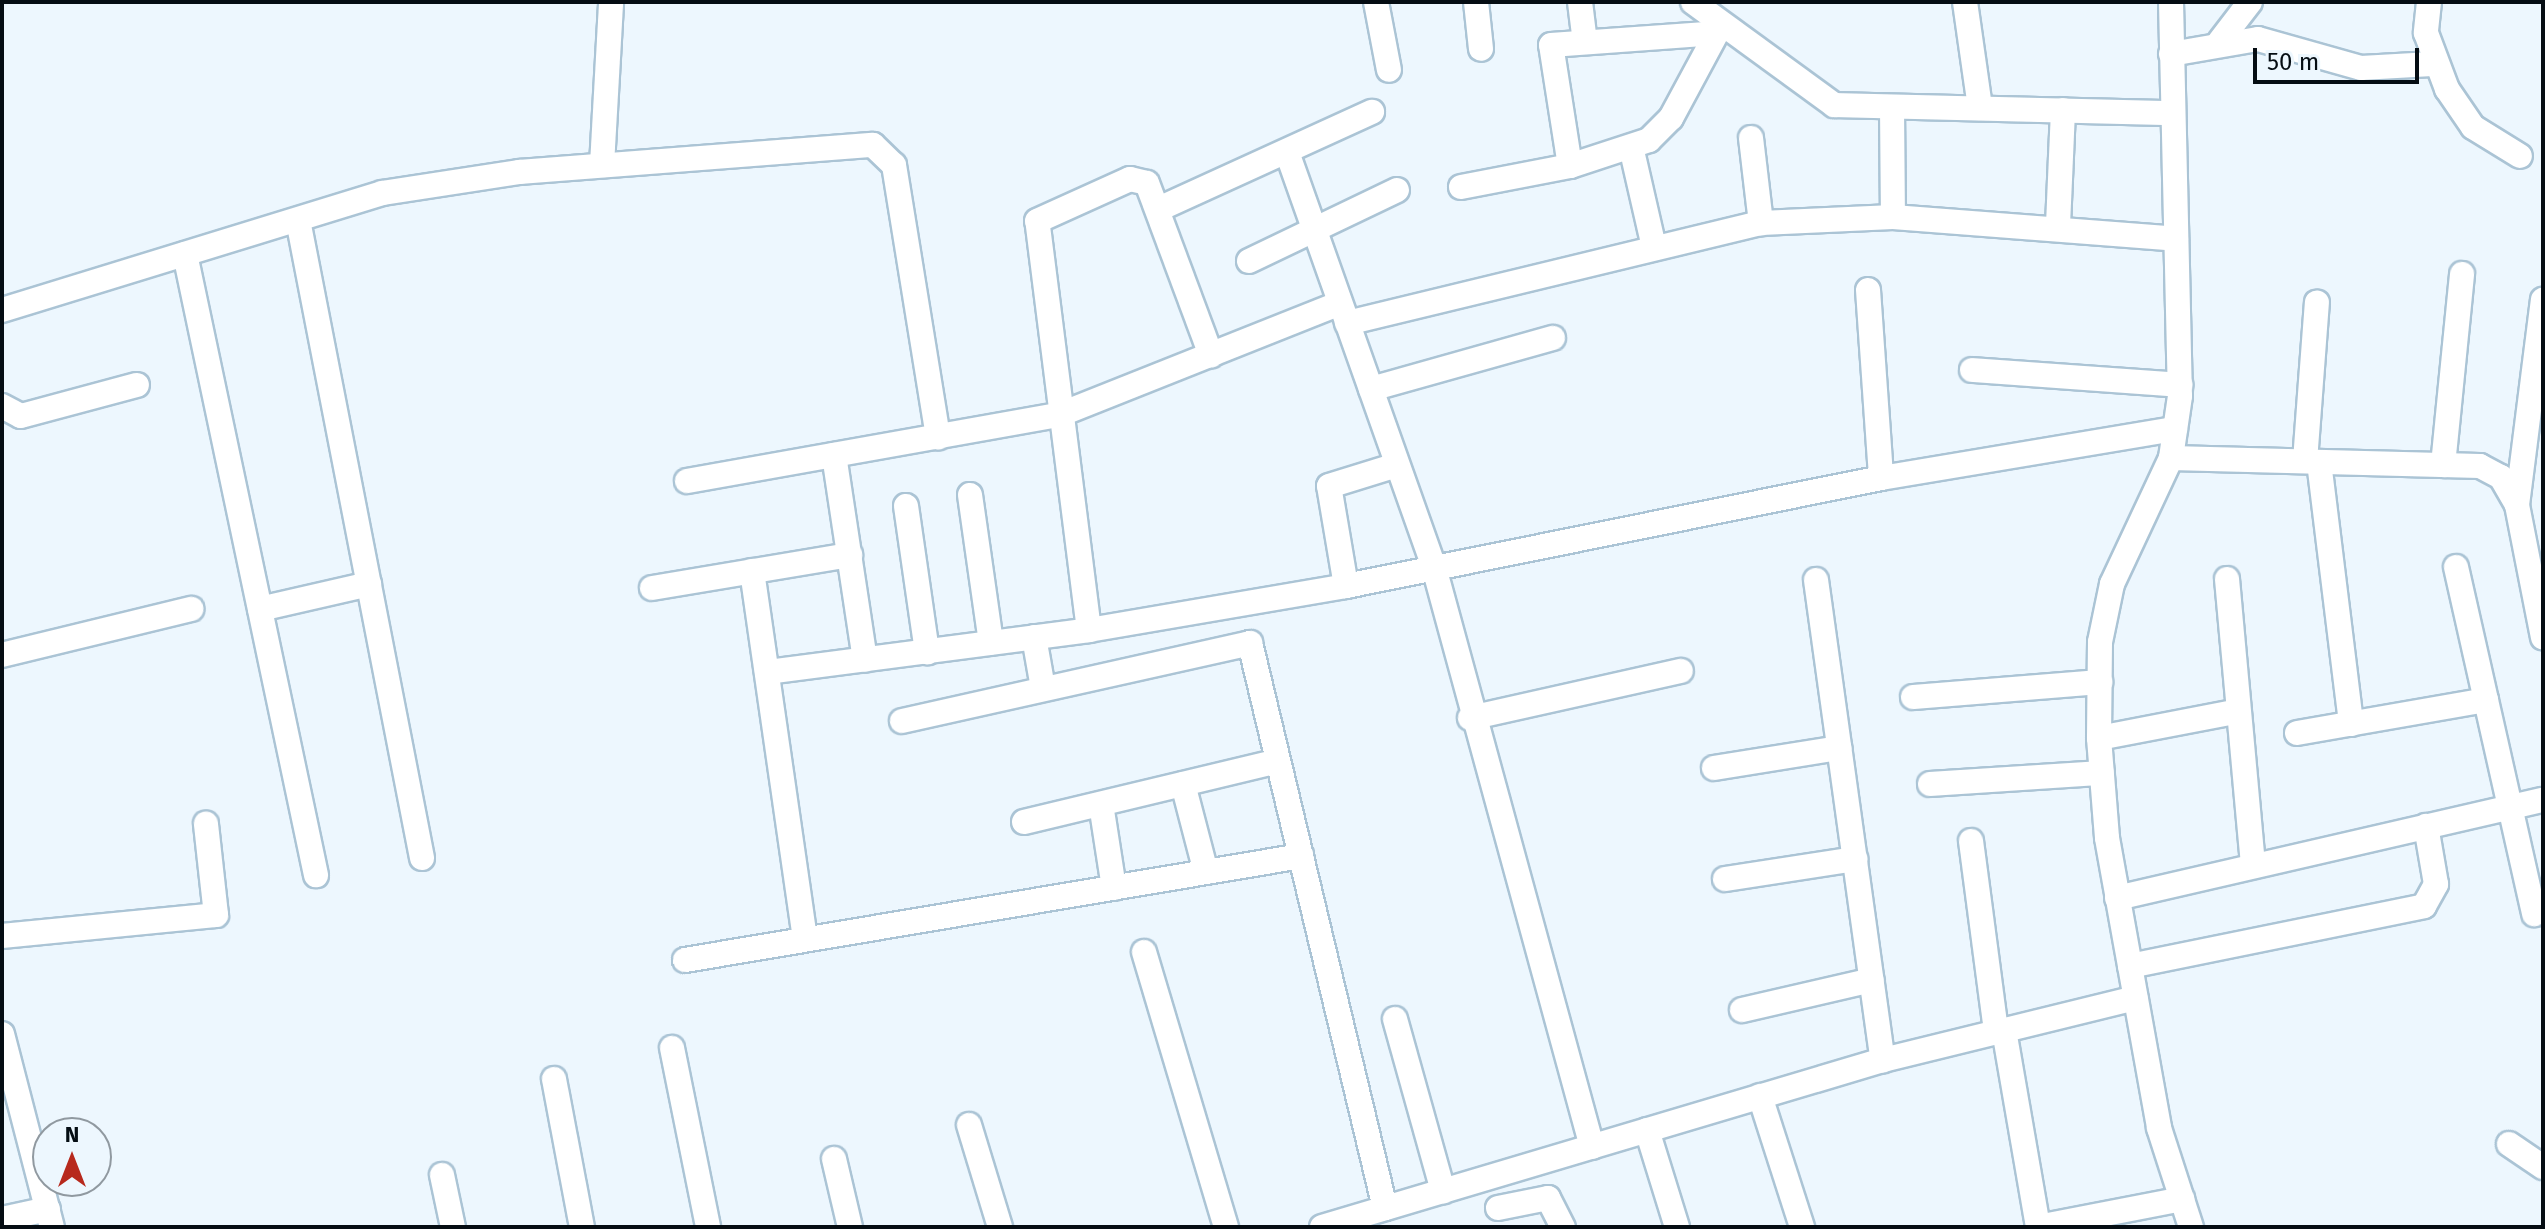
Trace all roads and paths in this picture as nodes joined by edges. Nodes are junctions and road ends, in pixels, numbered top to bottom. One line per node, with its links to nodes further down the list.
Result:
1 (611, 2): 26 (street)
2 (1376, 2): 16 (street)
3 (1476, 2): 13 (street)
4 (1580, 2): 11 (street)
5 (1693, 2): 10 (street)
6 (1965, 2): 18 (street)
7 (2171, 2): 14 (street)
8 (2250, 2): 12 (street)
9 (2429, 2): 15 (street)
10 (1719, 29): 11 (street); 17 (street); 23 (street)
11 (1584, 37): 27 (street)
12 (2220, 41): 14 (street); 15 (street)
13 (1481, 49)
14 (2171, 54): 21 (street)
15 (2432, 64): 25 (street)
16 (1389, 70)
17 (1892, 107): 18 (street); 31 (street)
18 (1980, 108): 19 (street)
19 (2063, 110): 21 (street); 34 (street)
20 (1372, 112): 24 (street)
21 (2173, 113): 36 (street)
22 (1751, 138): 33 (street)
23 (1632, 151): 27 (street); 37 (street)
24 (1287, 152): 30 (street); 35 (street)
25 (2520, 156)
26 (602, 165): 32 (street); 55 (street)
27 (1570, 166): 28 (street)
28 (1461, 187)
29 (1397, 190): 35 (street)
30 (1161, 208): 47 (street); 53 (street)
31 (1893, 217): 33 (street); 34 (street)
32 (298, 220): 38 (street); 73 (street)
33 (1761, 223): 37 (street)
34 (2058, 225): 36 (street)
35 (1315, 230): 39 (street); 45 (street)
36 (2176, 239): 50 (street)
37 (1654, 247): 45 (street)
38 (185, 254): 44 (street); 77 (street)
39 (1249, 261)
40 (2462, 274): 60 (street)
41 (1868, 290): 61 (street)
42 (2543, 300): 64 (street)
43 (2317, 302): 58 (street)
44 (2, 310)
45 (1344, 313): 47 (street); 51 (street)
46 (1553, 338): 51 (street)
47 (1211, 355): 53 (street)
48 (1972, 370): 50 (street)
49 (137, 385): 52 (street)
50 (2180, 385): 54 (street)
51 (1371, 389): 59 (street)
52 (2, 406)
53 (1059, 415): 55 (street); 78 (street)
54 (2175, 429): 57 (street); 61 (street)
55 (938, 437): 56 (street)
56 (834, 455): 62 (street); 67 (street)
57 (2171, 458): 58 (street); 87 (street)
58 (2312, 462): 60 (street); 94 (street)
59 (1397, 465): 70 (street); 74 (street)
60 (2443, 465): 64 (street)
61 (1881, 478): 70 (street)
62 (687, 481)
63 (970, 495): 81 (street)
64 (2517, 505): 66 (street)
65 (906, 506): 82 (street)
66 (2532, 534): 80 (street)
67 (850, 555): 69 (street); 84 (street)
68 (2456, 567): 90 (street)
69 (752, 571): 75 (street); 86 (street)
70 (1435, 571): 74 (street); 92 (street)
71 (2227, 579): 91 (street)
72 (1816, 580): 97 (street)
73 (369, 584): 77 (street); 111 (street)
74 (1346, 586): 78 (street)
75 (652, 588)
76 (191, 609): 83 (street)
77 (260, 609): 115 (street)
78 (1089, 630): 79 (street)
79 (1034, 637): 81 (street); 88 (street)
80 (2543, 637)
81 (991, 643): 82 (street)
82 (927, 652): 84 (street)
83 (2, 655)
84 (865, 660): 86 (street)
85 (1681, 671): 92 (street)
86 (767, 672): 121 (street)
87 (2100, 682): 89 (street); 96 (street)
88 (1043, 688): 93 (street); 98 (street)
89 (1913, 697)
90 (2486, 700): 94 (street); 105 (street)
91 (2234, 712): 96 (street); 113 (street)
92 (1470, 718): 139 (street)
93 (902, 721)
94 (2351, 724): 95 (street)
95 (2297, 733)
96 (2099, 738): 100 (street)
97 (1839, 748): 99 (street); 112 (street)
98 (1278, 761): 101 (street); 110 (street)
99 (1714, 768)
100 (2102, 773): 102 (street); 118 (street)
101 (1183, 784): 104 (street); 114 (street)
102 (1930, 784)
103 (2543, 800): 105 (street)
104 (1101, 804): 106 (street); 117 (street)
105 (2511, 807): 108 (street); 119 (street)
106 (1024, 822)
107 (206, 824): 120 (street)
108 (2426, 826): 113 (street); 124 (street)
109 (1971, 841): 129 (street)
110 (1301, 856): 114 (street); 146 (street)
111 (422, 858)
112 (1855, 859): 116 (street); 125 (street)
113 (2253, 866): 118 (street)
114 (1206, 872): 117 (street)
115 (316, 875)
116 (1725, 879)
117 (1114, 888): 121 (street)
118 (2117, 898): 124 (street)
119 (2534, 914)
120 (2, 936)
121 (805, 939): 123 (street)
122 (1144, 952): 155 (street)
123 (685, 960)
124 (2130, 966): 126 (street)
125 (1872, 980): 127 (street); 132 (street)
126 (2136, 998): 129 (street); 145 (street)
127 (1742, 1010)
128 (1395, 1019): 144 (street)
129 (2000, 1031): 132 (street); 160 (street)
130 (2, 1034): 134 (street)
131 (672, 1048): 152 (street)
132 (1883, 1060): 135 (street)
133 (554, 1079): 151 (street)
134 (8, 1082): 147 (street)
135 (1760, 1096): 137 (street); 159 (street)
136 (969, 1125): 154 (street)
137 (1647, 1130): 139 (street); 158 (street)
138 (2509, 1144): 141 (street)
139 (1592, 1147): 143 (street)
140 (834, 1159): 153 (street)
141 (2543, 1167)
142 (442, 1175): 150 (street)
143 (1489, 1177): 144 (street); 148 (street)
144 (1443, 1191): 146 (street)
145 (2182, 1199): 160 (street); 161 (street)
146 (1385, 1208): 156 (street)
147 (50, 1218): 149 (street)
148 (1501, 1218): 157 (street)
149 (2, 1219)
150 (453, 1227)
151 (582, 1227)
152 (708, 1227)
153 (850, 1227)
154 (1000, 1227)
155 (1226, 1227)
156 (1322, 1227)
157 (1563, 1227)
158 (1677, 1227)
159 (1802, 1227)
160 (2038, 1227)
161 (2191, 1227)

